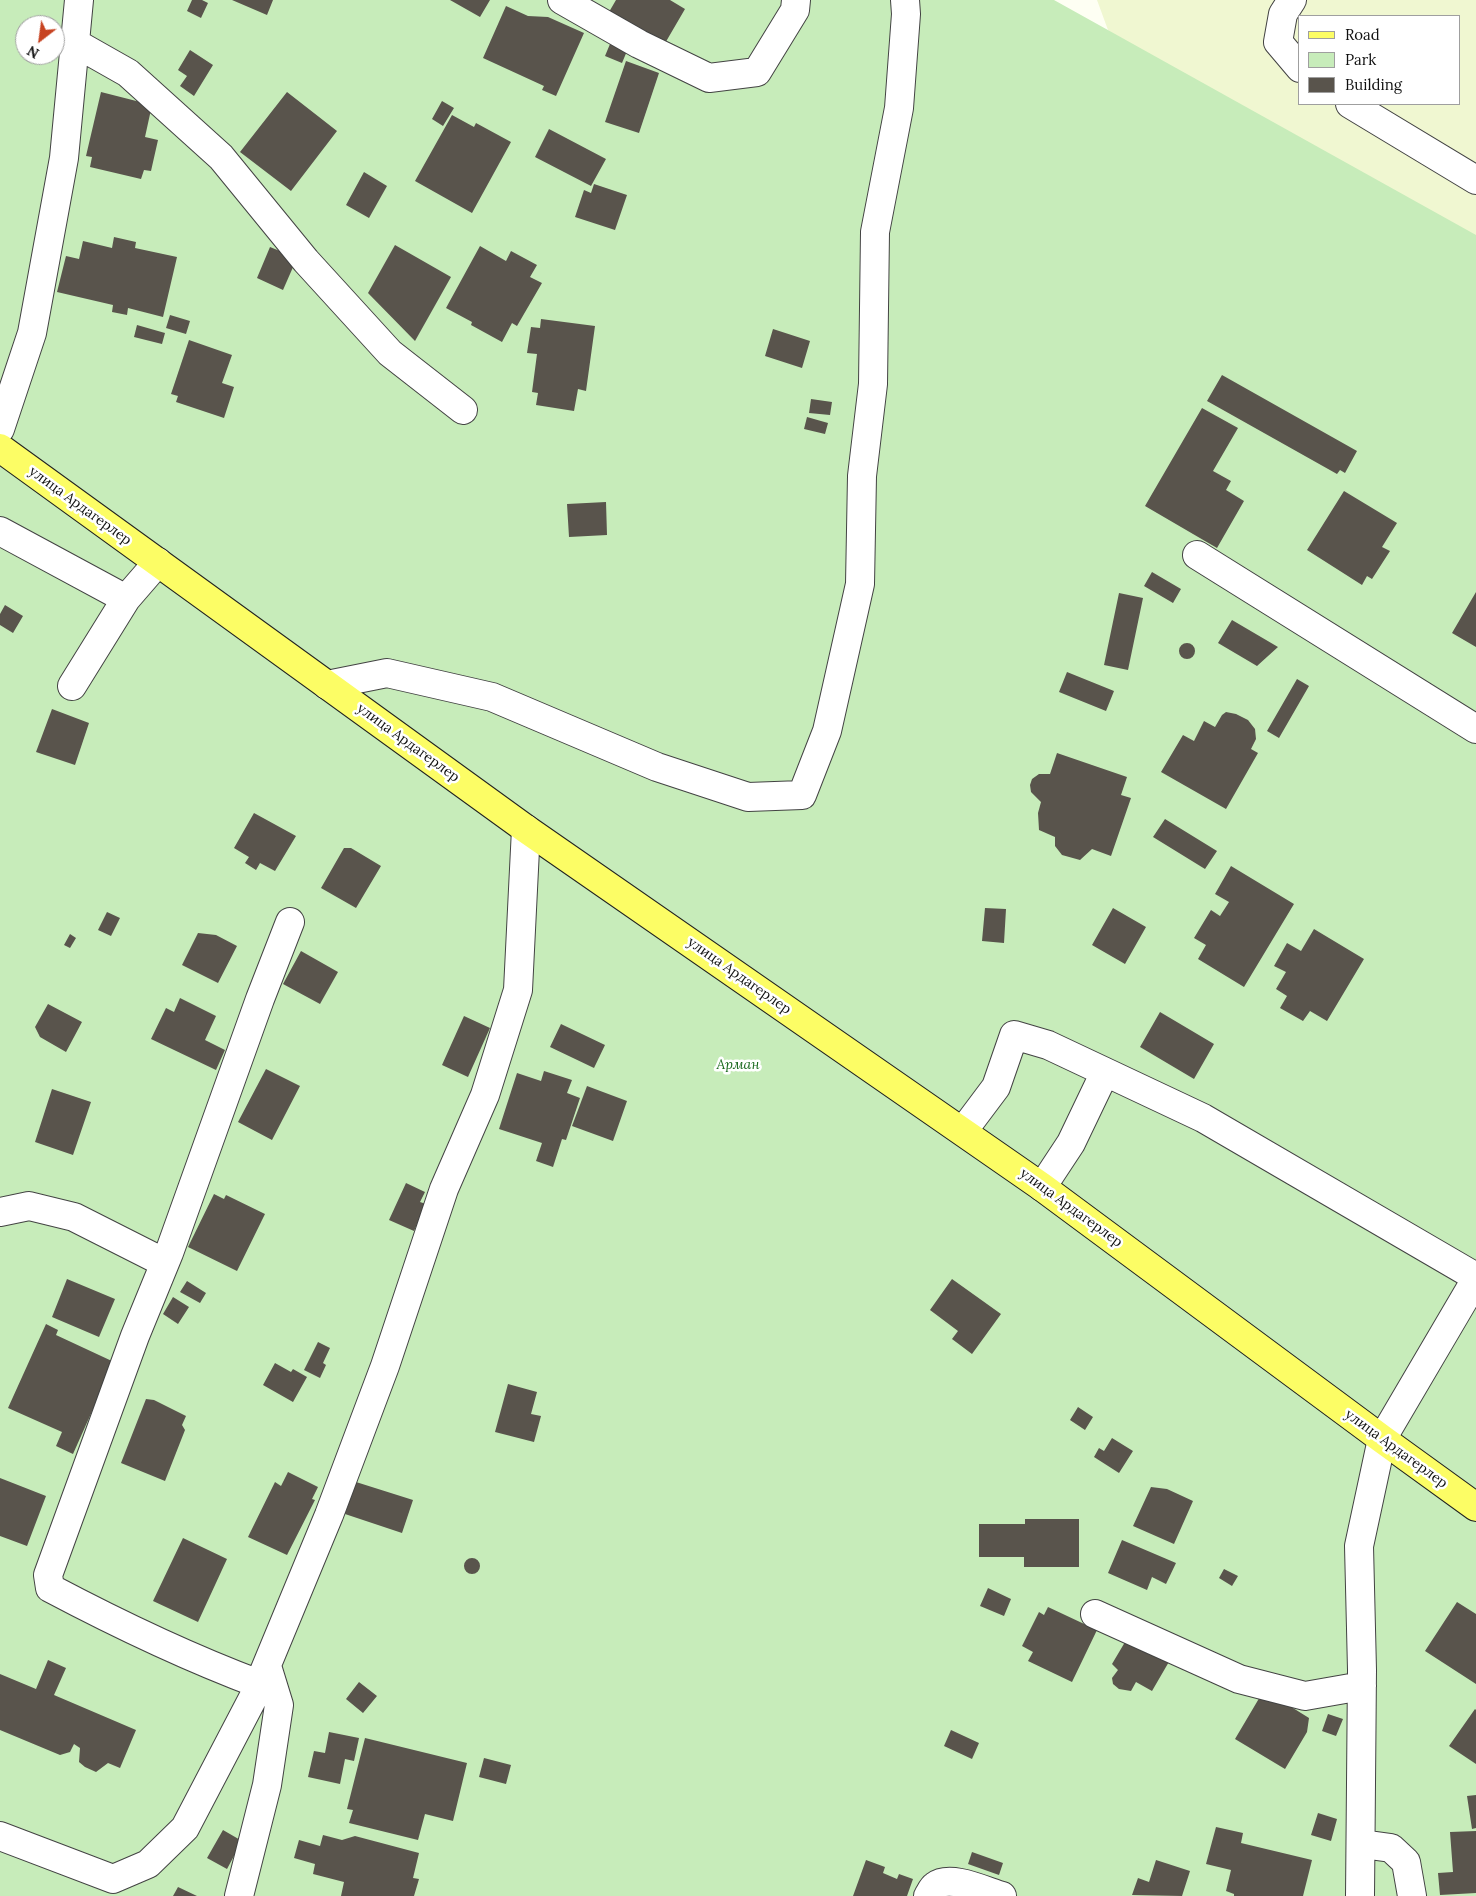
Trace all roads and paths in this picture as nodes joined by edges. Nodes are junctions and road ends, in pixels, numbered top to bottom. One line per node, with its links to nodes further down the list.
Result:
1 (78, 0): 6 (street)
2 (562, 0): 3 (street)
3 (796, 0)
4 (905, 0): 17 (street)
5 (1292, 0): 7 (street)
6 (74, 43): 10 (street); 11 (street)
7 (1298, 66)
8 (1352, 105): 9 (street)
9 (1476, 180)
10 (463, 410)
11 (0, 429)
12 (0, 448): 15 (main road, улица Ардагерлер)
13 (0, 531): 16 (street)
14 (1197, 555): 19 (street)
15 (158, 562): 16 (street); 17 (main road, улица Ардагерлер)
16 (126, 599): 18 (street)
17 (327, 685): 20 (main road, улица Ардагерлер)
18 (72, 686)
19 (1476, 730)
20 (526, 829): 23 (main road, улица Ардагерлер); 31 (street)
21 (290, 922): 26 (street)
22 (1105, 1072): 23 (street); 24 (street); 27 (street)
23 (963, 1131): 24 (main road, улица Ардагерлер)
24 (1042, 1187): 28 (main road, улица Ардагерлер)
25 (0, 1212): 26 (street)
26 (165, 1263): 31 (street)
27 (1476, 1278): 28 (street)
28 (1382, 1439): 29 (main road, улица Ардагерлер); 32 (street)
29 (1476, 1507)
30 (1095, 1614): 32 (street)
31 (263, 1675): 33 (street); 35 (street)
32 (1362, 1686): 34 (street)
33 (0, 1836)
34 (1362, 1844): 38 (street); 39 (street)
35 (239, 1896)
36 (928, 1896): 37 (street)
37 (1002, 1896)
38 (1360, 1896)
39 (1412, 1896)

